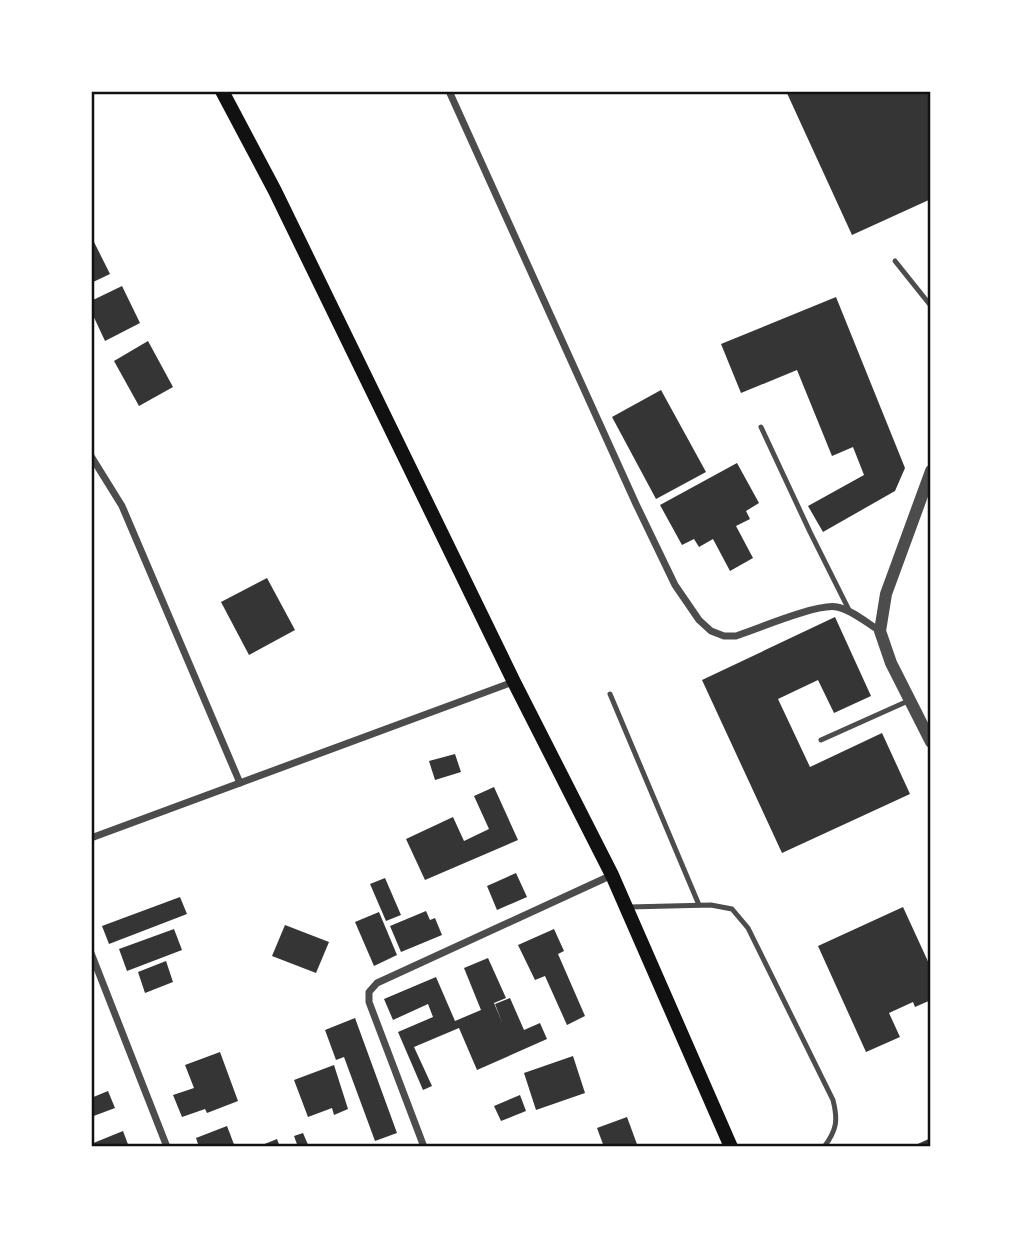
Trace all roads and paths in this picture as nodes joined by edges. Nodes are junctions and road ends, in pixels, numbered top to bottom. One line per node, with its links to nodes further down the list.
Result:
1 (222, 91): 10 (main road)
2 (449, 91): 8 (street)
3 (895, 261): 4 (lane)
4 (931, 306)
5 (761, 427): 8 (lane)
6 (91, 456): 15 (street)
7 (931, 471): 9 (street)
8 (850, 612): 9 (street)
9 (880, 631): 12 (street)
10 (514, 682): 15 (street); 17 (main road)
11 (610, 694): 18 (lane)
12 (910, 700): 13 (lane); 14 (street)
13 (821, 740)
14 (931, 743)
15 (240, 783): 16 (street)
16 (91, 838)
17 (612, 874): 19 (main road); 22 (street)
18 (699, 905): 19 (lane); 24 (lane)
19 (627, 907): 23 (main road)
20 (91, 953): 21 (street)
21 (167, 1147)
22 (424, 1147)
23 (731, 1147)
24 (824, 1147)

